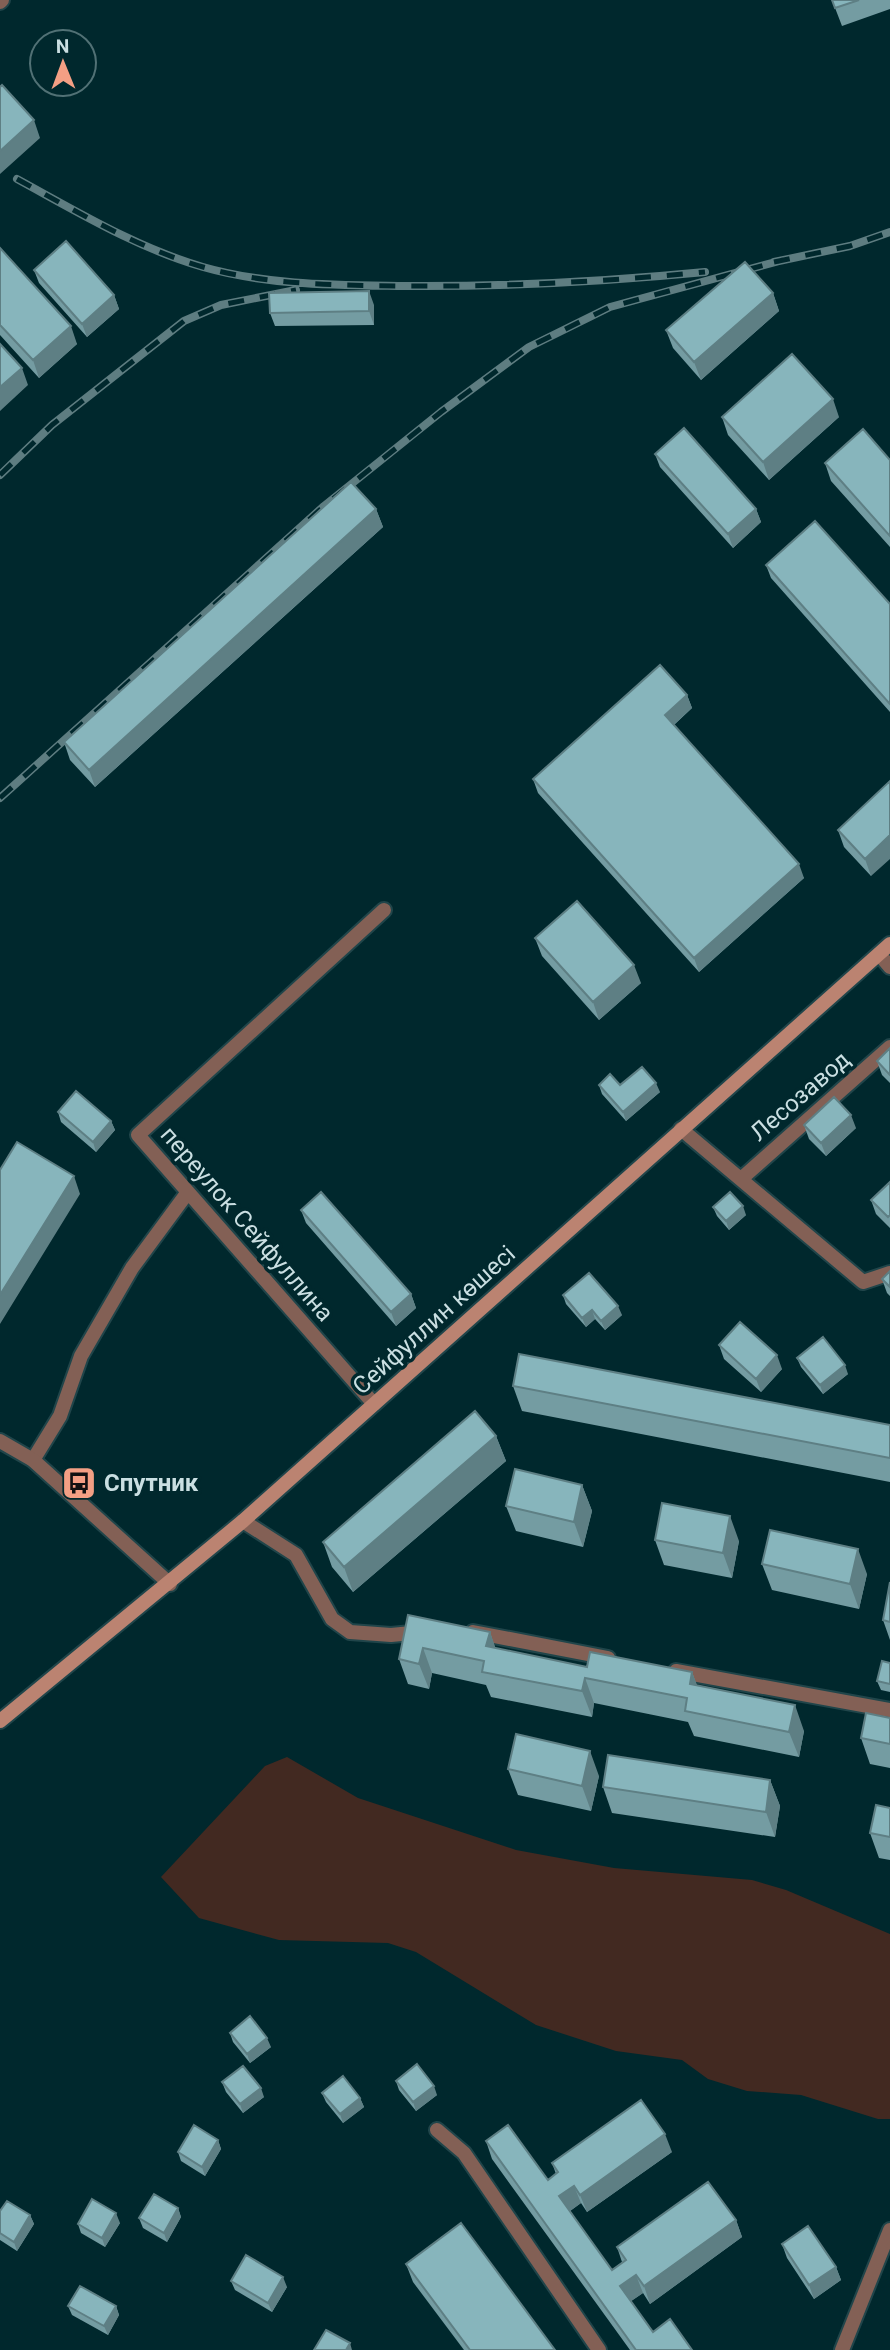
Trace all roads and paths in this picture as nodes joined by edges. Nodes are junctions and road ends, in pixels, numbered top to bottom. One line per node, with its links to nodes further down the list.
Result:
1 (384, 910): 7 (street, переулок Сейфуллина)
2 (884, 949): 3 (street); 5 (main road, Сейфуллин көшесі)
3 (890, 967)
4 (890, 1047): 6 (street, Лесозавод)
5 (681, 1129): 6 (street); 9 (main road, Сейфуллин көшесі)
6 (741, 1179): 8 (street)
7 (188, 1192): 9 (street, переулок Сейфуллина); 11 (street)
8 (890, 1273)
9 (374, 1404): 12 (main road, Сейфуллин көшесі)
10 (0, 1441): 11 (street)
11 (33, 1460): 13 (street)
12 (243, 1521): 13 (main road, Сейфуллин көшесі); 14 (street)
13 (170, 1584): 19 (main road, Сейфуллин көшесі)
14 (436, 1631)
15 (460, 1632): 16 (street)
16 (622, 1660)
17 (662, 1668): 18 (street)
18 (890, 1710)
19 (0, 1721)
20 (437, 2130): 22 (street)
21 (890, 2230): 23 (street)
22 (600, 2350)
23 (842, 2350)

